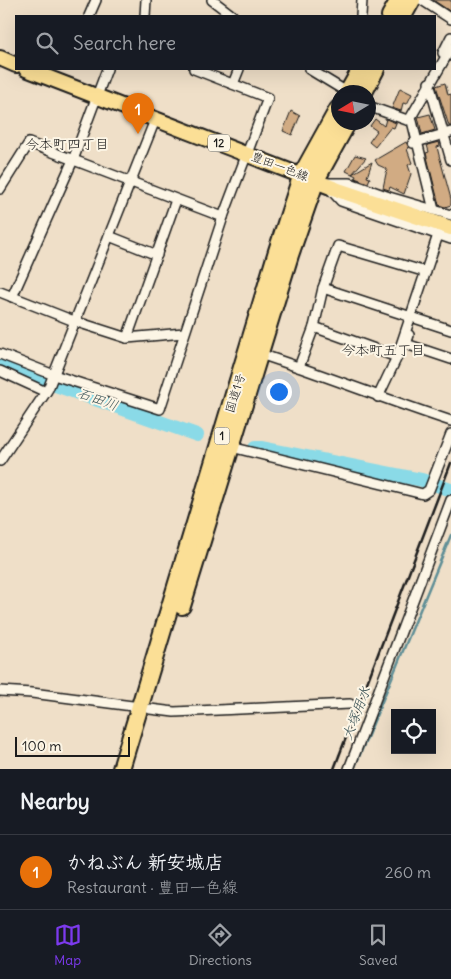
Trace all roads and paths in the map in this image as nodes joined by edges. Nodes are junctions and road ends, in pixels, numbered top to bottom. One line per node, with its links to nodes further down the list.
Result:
1 (96, 0): 8 (street)
2 (146, 0): 9 (street)
3 (212, 0): 10 (street)
4 (362, 0): 11 (street)
5 (399, 0): 12 (highway)
6 (412, 0): 13 (highway)
7 (422, 0): 14 (street)
8 (89, 15)
9 (145, 15)
10 (232, 15)
11 (361, 15)
12 (391, 15)
13 (404, 15)
14 (451, 19)
15 (451, 37): 19 (street)
16 (451, 48): 29 (street)
17 (0, 58): 18 (main road)
18 (15, 65)
19 (436, 67)
20 (29, 70): 33 (main road, 豊田一色線 / 12)
21 (107, 70): 33 (street)
22 (197, 70): 28 (street)
23 (239, 70): 28 (street)
24 (311, 70): 30 (street)
25 (360, 70): 31 (highway)
26 (375, 70): 32 (highway)
27 (435, 70): 29 (street)
28 (233, 84): 41 (street)
29 (429, 84): 36 (street); 39 (street); 40 (street)
30 (335, 85)
31 (351, 85)
32 (368, 85)
33 (97, 96): 35 (main road, 豊田一色線 / 12); 42 (street)
34 (376, 109): 36 (street)
35 (155, 120): 41 (main road, 豊田一色線 / 12); 45 (street)
36 (407, 120): 40 (street)
37 (331, 129): 44 (highway, 国道1号 / 1)
38 (343, 130): 44 (highway, 国道1号 / 1)
39 (447, 133): 40 (street); 43 (street)
40 (415, 142): 48 (street)
41 (248, 154): 44 (main road, 豊田一色線 / 12); 50 (street)
42 (73, 160): 45 (street); 46 (street); 57 (street)
43 (451, 160)
44 (314, 179): 48 (street); 51 (main road, 豊田一色線 / 12); 51 (street); 65 (highway, 国道1号 / 1); 80 (highway, 国道1号 / 1)
45 (131, 182): 47 (street); 52 (street)
46 (0, 189)
47 (176, 200): 50 (street); 53 (street)
48 (432, 209): 49 (street)
49 (451, 215)
50 (223, 217): 62 (street)
51 (446, 235): 54 (street); 58 (street)
52 (109, 236): 53 (street); 59 (street)
53 (157, 254): 63 (street)
54 (426, 272): 55 (street); 58 (street)
55 (323, 288): 58 (street); 60 (street)
56 (0, 292): 57 (street)
57 (12, 297): 59 (street)
58 (413, 316): 61 (street); 66 (street); 67 (street)
59 (74, 321): 63 (street); 70 (street)
60 (314, 327): 66 (street); 68 (street)
61 (451, 330)
62 (184, 333): 63 (street); 70 (street)
63 (127, 338)
64 (0, 354): 70 (street)
65 (260, 354): 68 (street); 75 (highway, 国道1号 / 1)
66 (397, 357): 72 (street)
67 (451, 360)
68 (299, 367): 72 (street)
69 (0, 372): 71 (street)
70 (53, 376): 71 (street)
71 (47, 391): 76 (street)
72 (378, 397): 73 (street)
73 (451, 420)
74 (451, 434): 75 (street)
75 (231, 447): 80 (highway, 国道1号 / 1)
76 (0, 461)
77 (451, 500): 83 (street)
78 (0, 691): 80 (street)
79 (350, 704): 80 (street)
80 (145, 708): 81 (highway, 国道1号 / 1); 82 (highway, 国道1号 / 1)
81 (121, 769)
82 (132, 769)
83 (349, 769)

